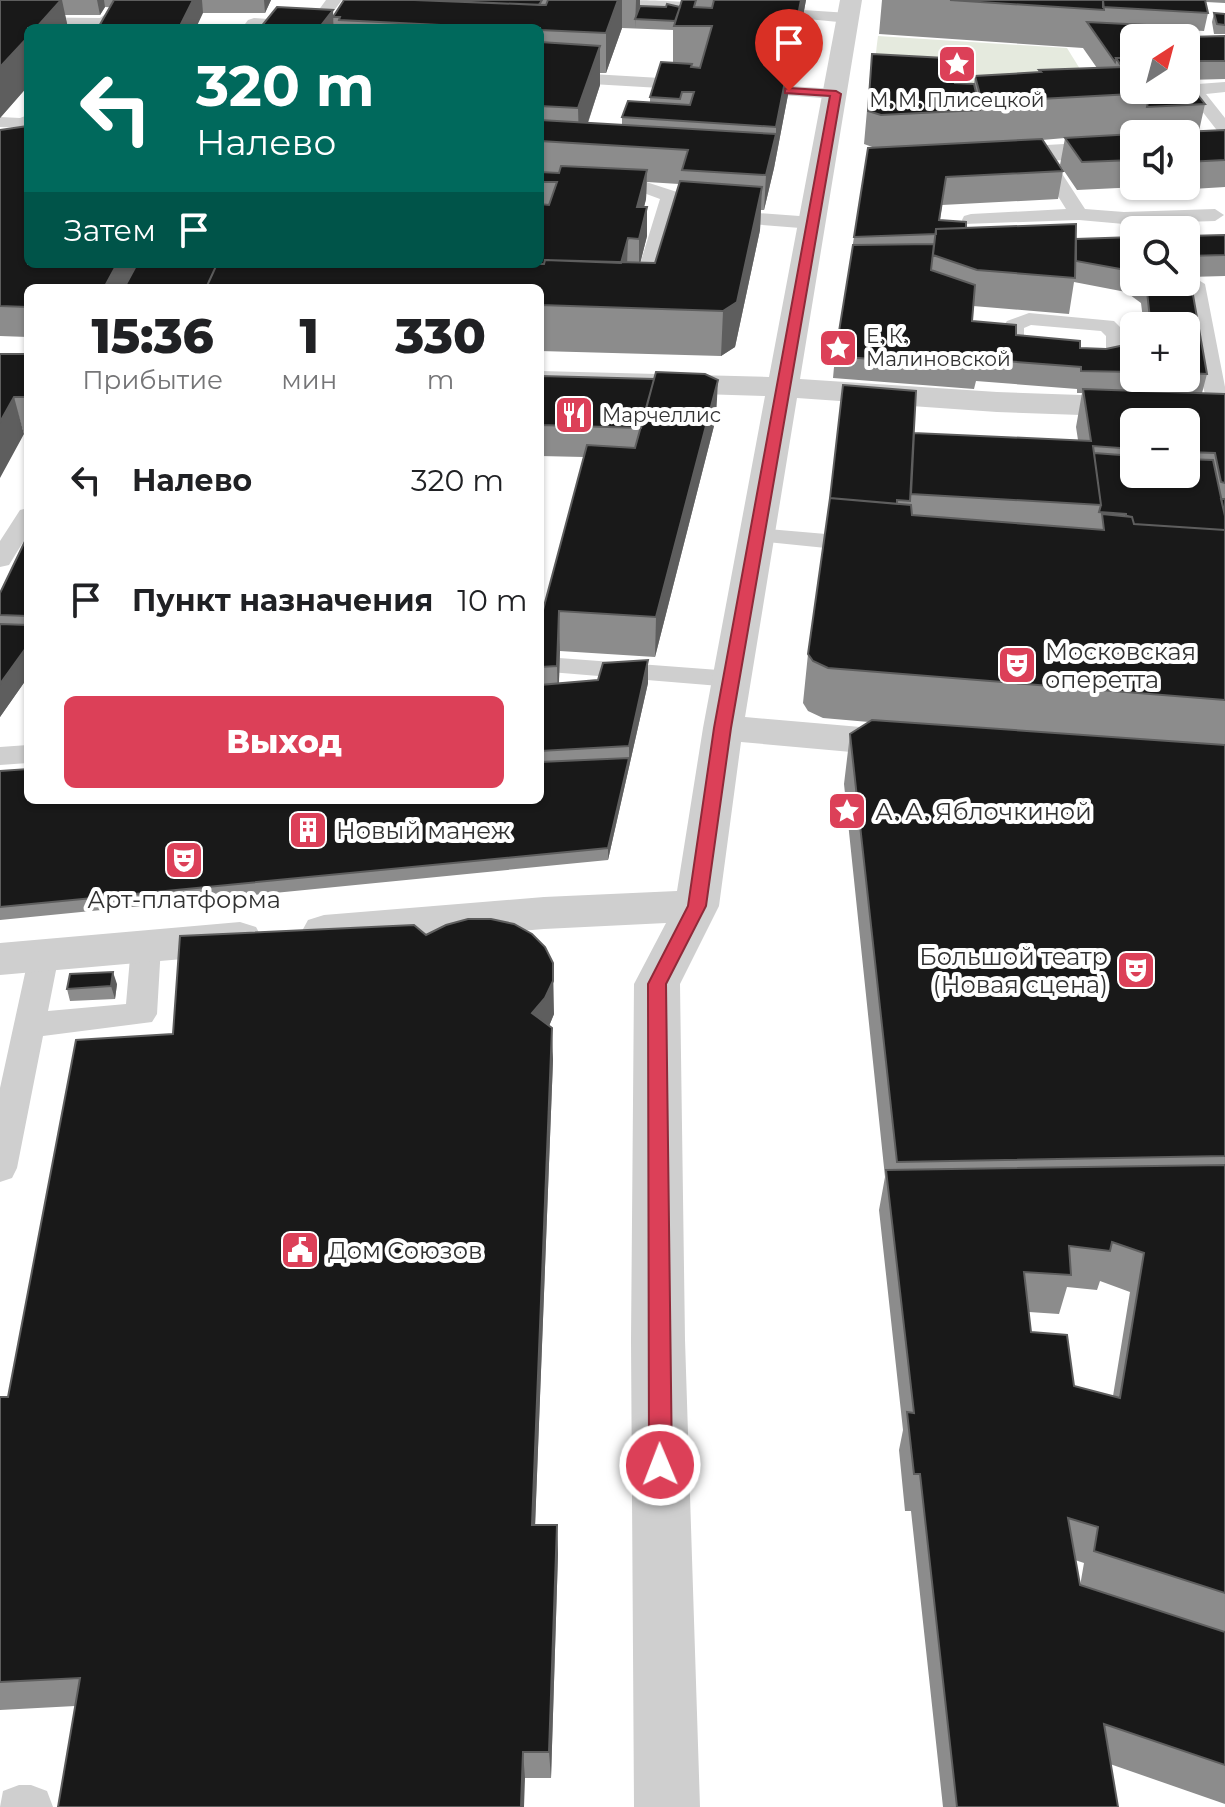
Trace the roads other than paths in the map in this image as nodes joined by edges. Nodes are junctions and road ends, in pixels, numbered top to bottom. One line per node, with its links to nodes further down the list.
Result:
1 (334, 0): 11 (lane)
2 (621, 0): 3 (lane)
3 (686, 3): 6 (lane)
4 (122, 7): 10 (lane)
5 (850, 9): 7 (lane); 16 (street)
6 (720, 11)
7 (803, 15)
8 (0, 22): 9 (lane)
9 (68, 24)
10 (104, 24)
11 (316, 24)
12 (544, 76): 13 (lane)
13 (705, 86)
14 (1225, 87): 19 (lane)
15 (789, 91): 16 (lane)
16 (836, 94): 28 (street)
17 (0, 122): 18 (lane)
18 (24, 124)
19 (1225, 129)
20 (1120, 149): 21 (street)
21 (1040, 153): 22 (street); 25 (lane)
22 (971, 157)
23 (544, 180): 24 (lane)
24 (666, 212): 28 (lane); 30 (lane)
25 (1079, 214): 26 (lane); 27 (lane)
26 (1215, 215)
27 (971, 220)
28 (813, 223): 32 (street)
29 (1196, 296): 33 (lane)
30 (638, 303)
31 (544, 380): 32 (street)
32 (767, 386): 33 (street); 35 (street)
33 (1223, 410)
34 (24, 524): 37 (lane)
35 (756, 535): 36 (lane); 39 (street)
36 (826, 541)
37 (13, 550)
38 (559, 666): 39 (lane)
39 (732, 679): 40 (street)
40 (723, 728): 41 (street); 44 (street)
41 (946, 747)
42 (24, 754): 43 (lane)
43 (0, 756)
44 (697, 906): 45 (street); 52 (street)
45 (146, 946): 46 (street); 48 (lane)
46 (44, 955): 47 (street); 48 (lane)
47 (0, 959)
48 (29, 1025): 49 (lane)
49 (0, 1168)
50 (19, 1807): 51 (lane)
51 (31, 1807)
52 (667, 1807)

